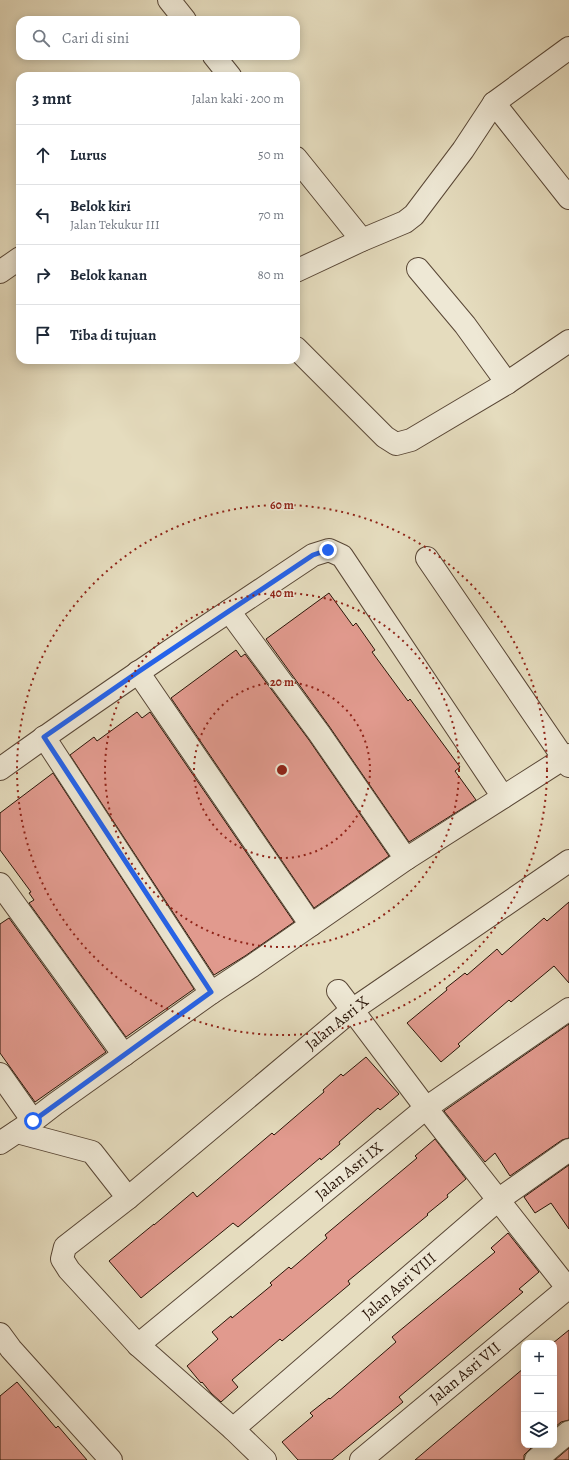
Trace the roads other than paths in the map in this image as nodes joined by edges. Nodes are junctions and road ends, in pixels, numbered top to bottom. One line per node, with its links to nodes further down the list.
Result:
1 (169, 0): 2 (street)
2 (182, 16)
3 (569, 48): 6 (street)
4 (217, 60): 5 (street)
5 (227, 72)
6 (494, 103): 8 (street); 9 (street)
7 (300, 163): 9 (street)
8 (569, 198)
9 (362, 240): 10 (street)
10 (300, 268)
11 (418, 269): 14 (street)
12 (569, 341): 14 (street)
13 (300, 352): 14 (street)
14 (507, 383)
15 (427, 558): 19 (street)
16 (229, 611): 17 (street); 21 (street); 22 (street)
17 (138, 672): 18 (street); 25 (street)
18 (44, 737): 20 (street); 27 (street)
19 (567, 760): 21 (street)
20 (0, 769)
21 (503, 797): 22 (street)
22 (406, 859): 25 (street)
23 (565, 864): 29 (street, Jalan Asri X)
24 (0, 884): 30 (street)
25 (311, 925): 27 (street)
26 (338, 991): 29 (street)
27 (211, 992): 30 (street)
28 (569, 1009): 32 (street, Jalan Asri IX)
29 (352, 1010): 32 (street); 35 (street, Jalan Asri X)
30 (124, 1056): 33 (street)
31 (0, 1074): 33 (street)
32 (426, 1108): 36 (street); 38 (street, Jalan Asri IX)
33 (17, 1132): 35 (street)
34 (569, 1150): 36 (street, Jalan Asri VIII)
35 (128, 1198): 38 (street, Jalan Asri X)
36 (498, 1200): 37 (street); 40 (street, Jalan Asri VIII)
37 (569, 1288): 44 (street, Jalan Asri VII)
38 (138, 1344): 40 (street)
39 (4, 1346): 42 (street)
40 (233, 1429): 43 (street)
41 (569, 1432): 45 (street)
42 (111, 1460)
43 (265, 1460)
44 (361, 1460)
45 (536, 1460)

